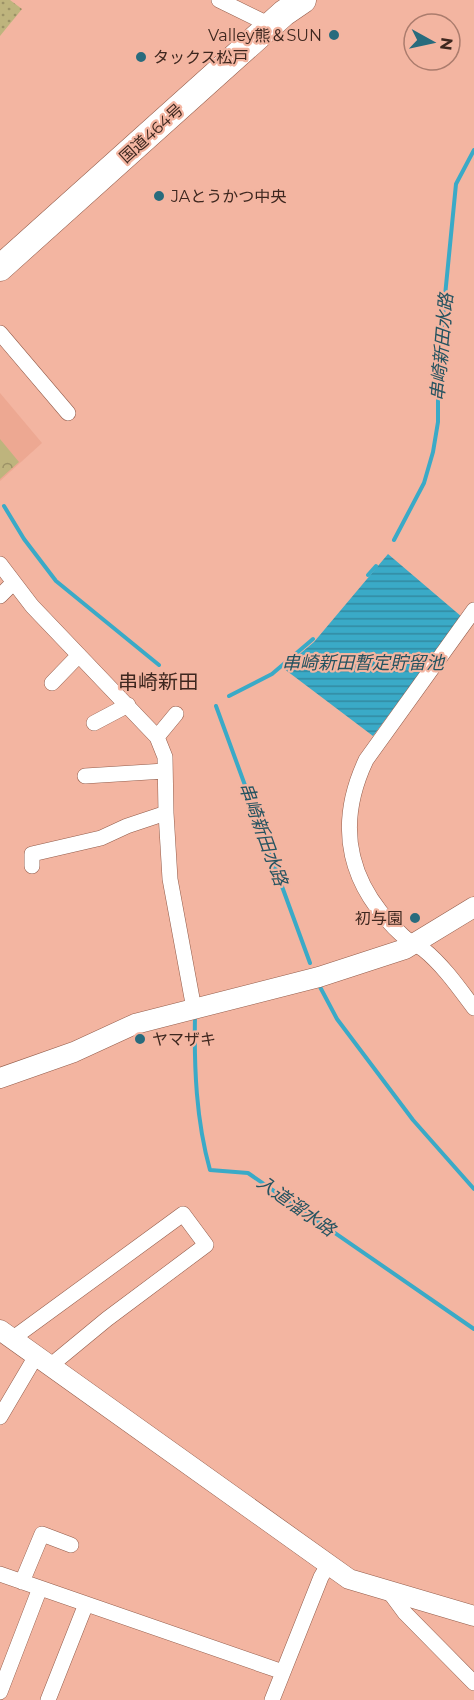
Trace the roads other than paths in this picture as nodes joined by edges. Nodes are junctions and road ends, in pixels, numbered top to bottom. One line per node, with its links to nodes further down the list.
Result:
1 (219, 0): 3 (street)
2 (303, 0): 3 (highway, 国道464号)
3 (268, 29): 4 (highway, 国道464号)
4 (0, 268)
5 (0, 333): 6 (street)
6 (68, 413)
7 (0, 564): 8 (street)
8 (13, 583): 9 (street); 11 (street)
9 (0, 596)
10 (474, 610): 22 (street)
11 (79, 655): 12 (street); 13 (street)
12 (52, 683)
13 (128, 705): 15 (street); 16 (street)
14 (176, 714): 16 (street)
15 (94, 723)
16 (157, 737): 17 (street)
17 (165, 771): 18 (street); 19 (street)
18 (85, 776)
19 (165, 813): 20 (street); 24 (street)
20 (32, 866)
21 (474, 907): 22 (street)
22 (415, 944): 23 (street); 24 (street)
23 (474, 1008)
24 (194, 1009): 25 (street)
25 (0, 1078)
26 (6, 1334): 27 (street); 27 (street)
27 (43, 1361): 28 (street); 30 (street)
28 (0, 1417)
29 (71, 1545): 32 (street)
30 (328, 1565): 34 (street); 37 (street)
31 (0, 1574): 32 (street)
32 (22, 1582): 33 (street)
33 (40, 1588): 35 (street); 39 (street)
34 (388, 1590): 36 (street); 38 (street)
35 (86, 1604): 37 (street); 43 (street)
36 (474, 1616)
37 (283, 1672): 41 (street)
38 (474, 1683)
39 (0, 1692)
40 (0, 1698): 42 (street)
41 (274, 1699)
42 (6, 1700)
43 (48, 1700)

